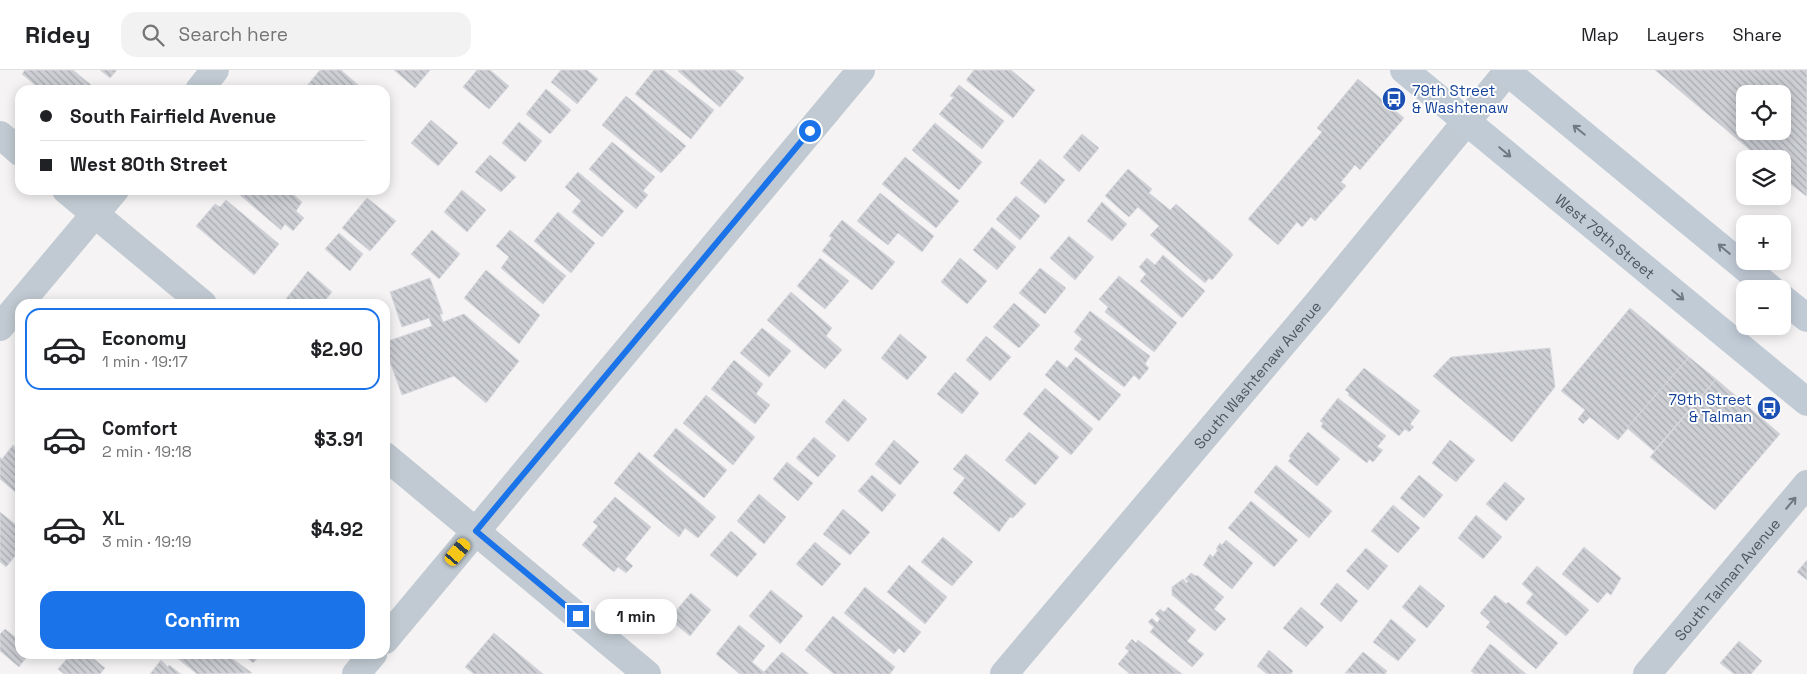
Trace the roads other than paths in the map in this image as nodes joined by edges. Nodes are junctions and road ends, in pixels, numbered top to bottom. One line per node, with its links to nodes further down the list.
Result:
1 (215, 70): 5 (street)
2 (861, 70): 22 (street)
3 (1404, 70): 6 (main road, West 79th Street)
4 (1506, 71): 6 (street, South Washtenaw Avenue); 12 (main road, one-way to 4)
5 (203, 85)
6 (1467, 121): 19 (main road, West 79th Street, one-way to 19); 27 (street, South Washtenaw Avenue)
7 (0, 135): 8 (street)
8 (15, 148)
9 (72, 195): 11 (street)
10 (111, 195): 11 (street)
11 (95, 214): 13 (street); 14 (street)
12 (1760, 280)
13 (24, 299)
14 (197, 299)
15 (1791, 305): 17 (main road)
16 (15, 309): 18 (street)
17 (1807, 318)
18 (0, 327)
19 (1807, 402)
20 (390, 460): 22 (street)
21 (1807, 484): 28 (street, South Talman Avenue, one-way to 21)
22 (476, 531): 23 (street); 26 (street)
23 (390, 634)
24 (369, 659): 25 (street)
25 (356, 674)
26 (647, 674)
27 (1004, 674)
28 (1647, 674)

